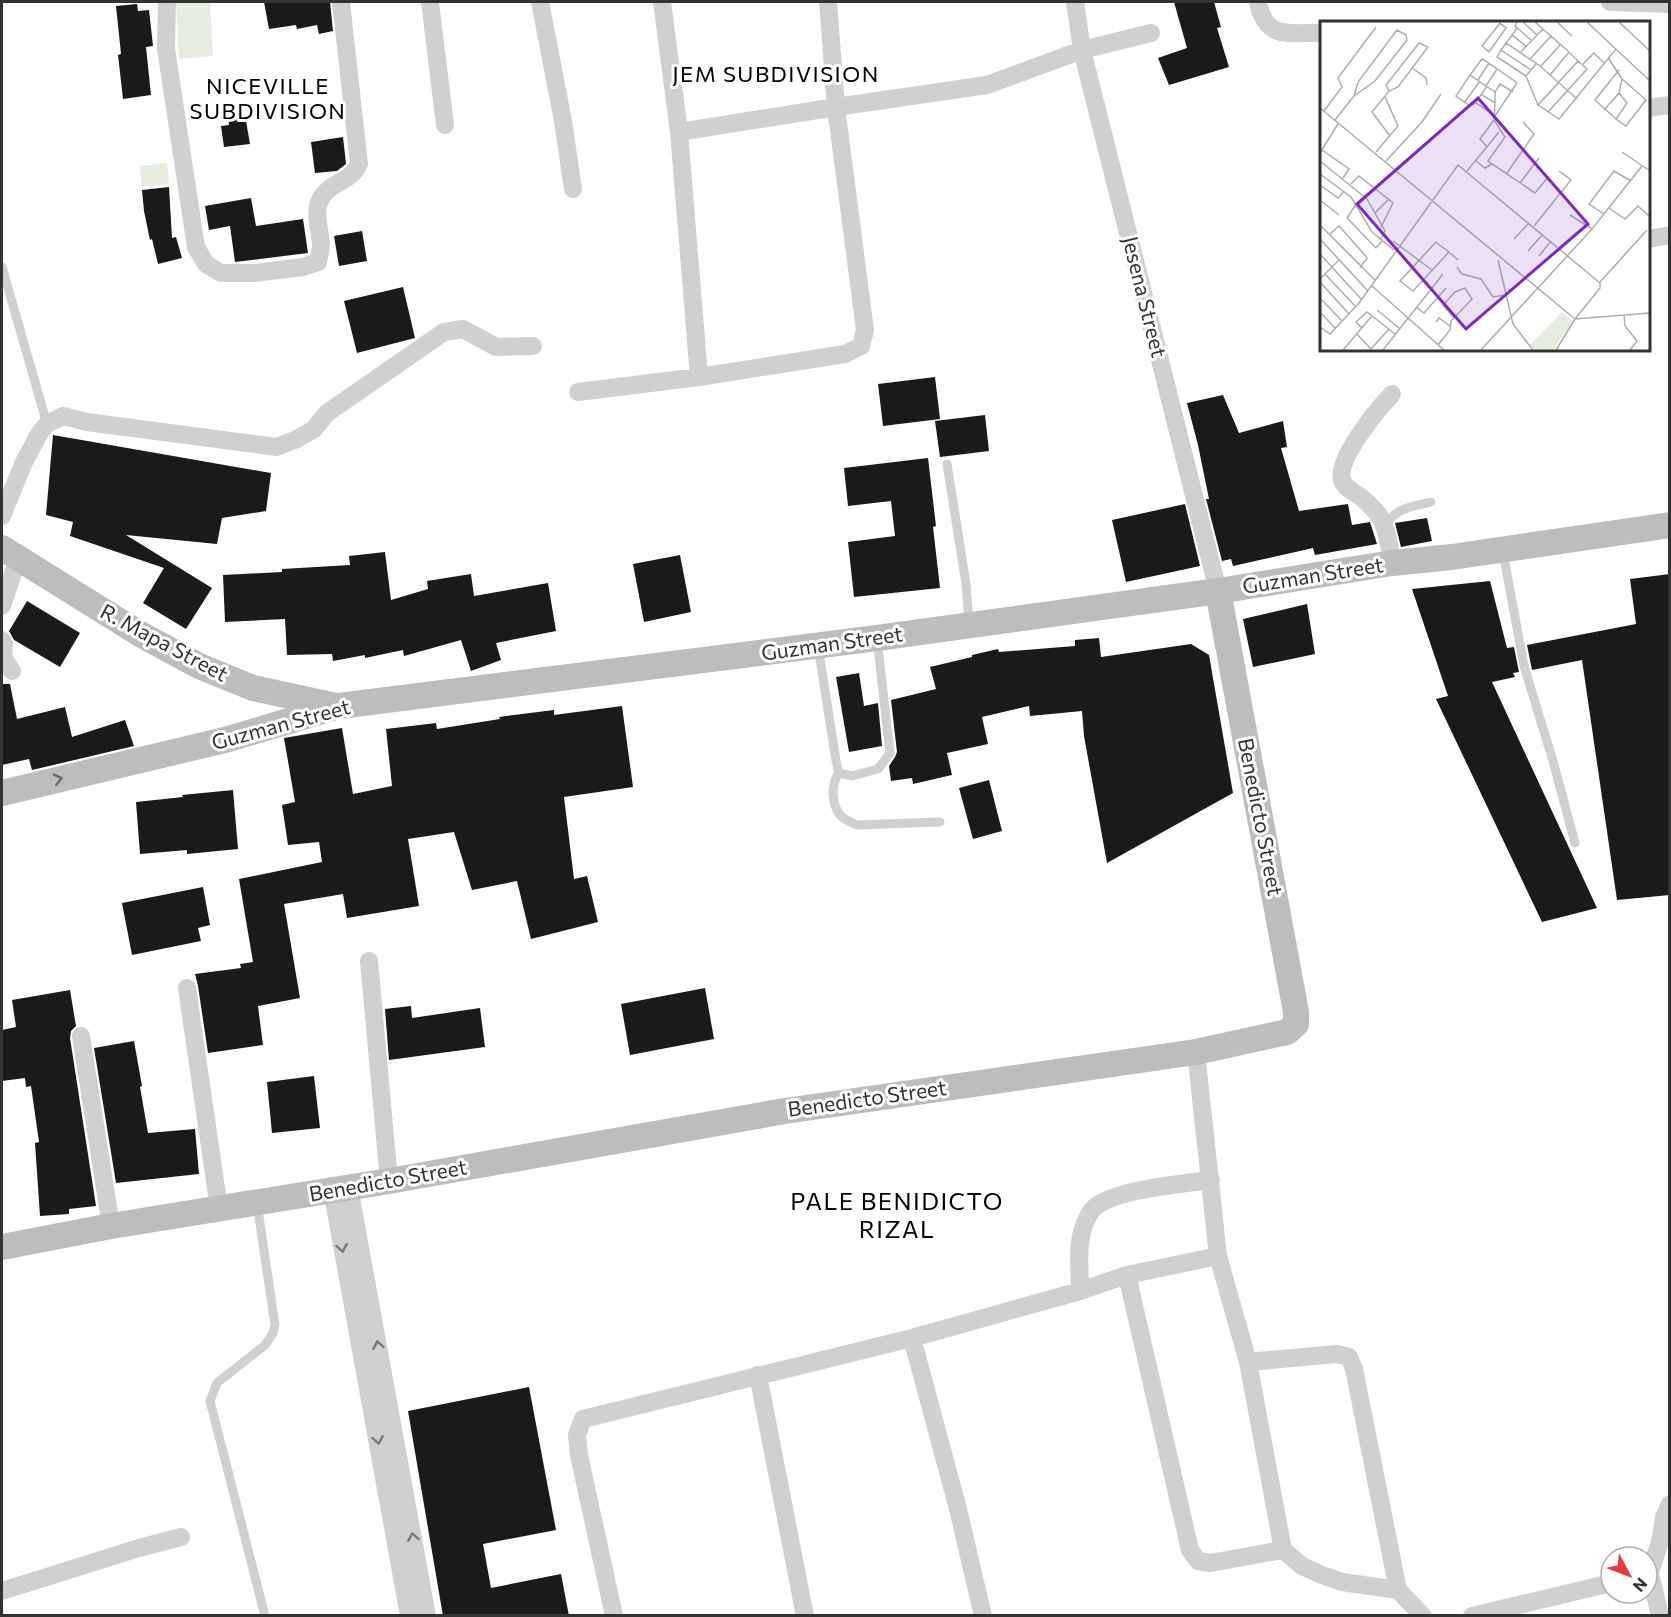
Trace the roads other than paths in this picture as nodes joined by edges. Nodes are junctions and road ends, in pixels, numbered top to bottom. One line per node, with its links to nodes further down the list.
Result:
1 (167, 2): 2 (street)
2 (341, 2)
3 (430, 2): 17 (street)
4 (540, 2): 19 (street)
5 (662, 2): 18 (street)
6 (828, 2): 15 (street)
7 (1075, 2): 13 (street, Jesena Street)
8 (1258, 2): 12 (street)
9 (1610, 2): 10 (street)
10 (1670, 4)
11 (1150, 33): 13 (street)
12 (1320, 33)
13 (1082, 50): 15 (street); 36 (street, Jesena Street)
14 (1670, 105): 16 (street)
15 (836, 106): 18 (street); 24 (street)
16 (1650, 108)
17 (446, 125)
18 (679, 132): 24 (street)
19 (573, 189)
20 (1670, 235): 21 (street)
21 (1650, 239)
22 (2, 267): 27 (lane)
23 (532, 346): 27 (street)
24 (699, 377): 25 (street)
25 (578, 392)
26 (1392, 394): 32 (street)
27 (47, 424): 30 (street)
28 (947, 464): 38 (lane)
29 (1431, 502): 32 (lane)
30 (2, 516)
31 (1670, 525): 33 (main road, Guzman Street)
32 (1384, 526): 35 (street)
33 (1503, 549): 35 (main road, Guzman Street); 47 (lane)
34 (10, 553): 37 (street); 43 (main road, R. Mapa Street)
35 (1392, 563): 36 (main road, Guzman Street)
36 (1218, 591): 38 (main road, Guzman Street); 51 (main road, Benedicto Street)
37 (2, 606)
38 (969, 626): 39 (main road, Guzman Street)
39 (877, 638): 41 (main road, Guzman Street); 44 (lane)
40 (2, 640): 42 (street)
41 (818, 646): 43 (main road, Guzman Street); 44 (lane)
42 (12, 671)
43 (339, 706): 45 (main road, Guzman Street, one-way to 43)
44 (839, 773): 46 (lane)
45 (2, 793)
46 (940, 822)
47 (1575, 843)
48 (369, 961): 53 (street)
49 (187, 988): 56 (street)
50 (81, 1036): 57 (street)
51 (1196, 1052): 52 (street); 53 (main road, Benedicto Street)
52 (1211, 1180): 59 (street); 61 (street)
53 (389, 1181): 54 (main road, Benedicto Street)
54 (340, 1189): 55 (main road, Benedicto Street); 69 (street)
55 (257, 1203): 56 (main road, Benedicto Street); 73 (lane)
56 (219, 1209): 57 (main road, Benedicto Street)
57 (111, 1226): 58 (main road, Benedicto Street)
58 (2, 1247)
59 (1218, 1256): 60 (street); 63 (street)
60 (1127, 1275): 61 (street); 68 (street)
61 (1080, 1291): 62 (street)
62 (912, 1338): 64 (street); 78 (street)
63 (1248, 1362): 68 (street); 71 (street)
64 (758, 1375): 76 (street); 77 (street)
65 (1670, 1504): 67 (street)
66 (181, 1537): 72 (street)
67 (1659, 1545)
68 (1283, 1550): 71 (street)
69 (411, 1578): 74 (street); 75 (street)
70 (1599, 1585): 80 (street)
71 (1398, 1590): 79 (street)
72 (2, 1591)
73 (265, 1616)
74 (409, 1616)
75 (427, 1616)
76 (614, 1616)
77 (805, 1616)
78 (983, 1616)
79 (1423, 1616)
80 (1472, 1616)

